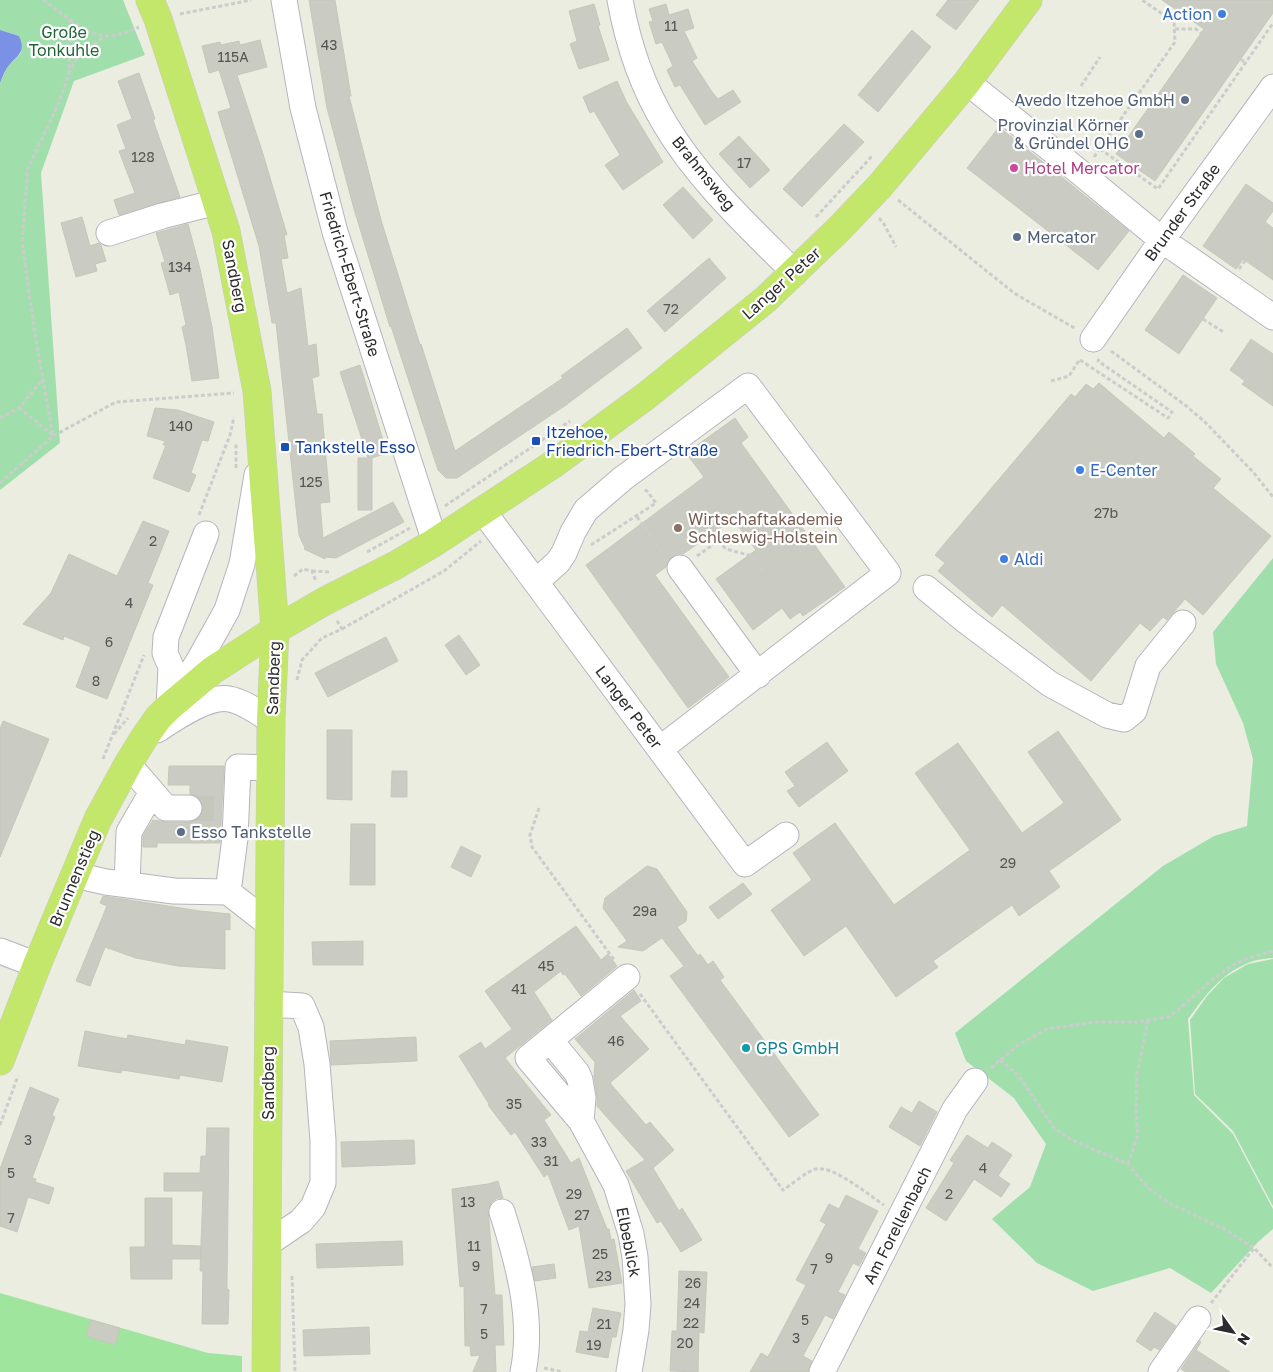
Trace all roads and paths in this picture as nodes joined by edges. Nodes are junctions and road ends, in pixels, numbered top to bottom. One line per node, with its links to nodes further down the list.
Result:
1 (42, 0): 8 (path)
2 (251, 0): 7 (path)
3 (284, 0): 48 (street, Friedrich-Ebert-Straße)
4 (620, 0): 29 (street, Brahmsweg)
5 (1028, 0): 17 (main road, Langer Peter)
6 (1142, 0): 10 (path)
7 (154, 9): 12 (path); 23 (main road, Sandberg)
8 (70, 20): 12 (path); 16 (path)
9 (1273, 22): 15 (path)
10 (1175, 29): 11 (path); 20 (path)
11 (1201, 33)
12 (105, 37): 16 (path)
13 (1100, 57): 18 (path)
14 (1241, 59): 15 (path)
15 (1245, 63): 20 (path)
16 (69, 74): 34 (path)
17 (967, 82): 22 (street); 29 (main road, Langer Peter)
18 (1081, 86)
19 (1273, 87): 27 (street, Brunder Straße)
20 (1100, 149): 22 (path)
21 (874, 154): 24 (path)
22 (1082, 174): 27 (street)
23 (217, 202): 26 (street); 36 (main road, Sandberg)
24 (810, 222)
25 (884, 224): 28 (path)
26 (109, 233)
27 (1162, 240): 30 (street); 33 (street, Brunder Straße)
28 (896, 247)
29 (795, 272): 45 (main road, Langer Peter)
30 (1273, 317)
31 (1203, 319): 32 (path)
32 (1225, 333)
33 (1098, 346): 35 (path)
34 (43, 379): 37 (path); 41 (path)
35 (1051, 380)
36 (241, 394): 41 (path); 42 (main road, Sandberg)
37 (19, 408): 39 (path); 41 (path)
38 (234, 413): 47 (path)
39 (0, 418)
40 (571, 420): 48 (path)
41 (53, 436): 43 (path)
42 (261, 445): 59 (main road, Sandberg); 63 (street)
43 (0, 483)
44 (653, 498): 46 (path)
45 (483, 511): 48 (main road, Langer Peter); 55 (street, Langer Peter)
46 (637, 517): 49 (path); 51 (path)
47 (201, 529): 63 (street)
48 (431, 530): 50 (path); 57 (main road, Langer Peter)
49 (590, 546)
50 (367, 552)
51 (671, 560): 54 (path); 61 (street)
52 (312, 571): 53 (path)
53 (332, 571)
54 (763, 573)
55 (536, 582): 61 (street); 66 (street, Langer Peter)
56 (926, 588): 58 (street)
57 (324, 601): 59 (main road, Langer Peter); 62 (path)
58 (1182, 623)
59 (275, 630): 63 (main road, Brunnenstieg); 64 (main road, Sandberg)
60 (145, 653): 67 (path)
61 (758, 675): 66 (street)
62 (295, 688)
63 (169, 707): 65 (main road, Brunnenstieg)
64 (271, 720): 65 (street); 68 (main road, Sandberg)
65 (144, 738): 67 (main road, Brunnenstieg)
66 (660, 749): 72 (street, Langer Peter)
67 (115, 762): 69 (street); 73 (main road, Brunnenstieg)
68 (271, 768): 75 (street); 76 (main road, Sandberg)
69 (152, 792): 70 (street); 74 (street)
70 (189, 808)
71 (539, 808): 80 (path)
72 (786, 835)
73 (75, 875): 74 (street); 79 (main road, Brunnenstieg)
74 (127, 885): 75 (street)
75 (228, 892): 76 (street)
76 (269, 924): 81 (main road, Sandberg)
77 (0, 951): 79 (street)
78 (1273, 951): 82 (path)
79 (37, 965): 83 (main road, Brunnenstieg)
80 (627, 977): 88 (path); 97 (street, Elbeblick)
81 (268, 1004): 89 (main road, Sandberg); 89 (street)
82 (1148, 1020): 84 (path); 86 (path)
83 (0, 1060)
84 (1000, 1060): 85 (path); 86 (path)
85 (975, 1081): 88 (street, Am Forellenbach)
86 (1128, 1164): 90 (path)
87 (502, 1212): 96 (street)
88 (902, 1216): 98 (street, Am Forellenbach)
89 (267, 1244): 94 (main road, Sandberg)
90 (1254, 1248): 92 (path); 93 (path)
91 (291, 1268): 95 (path)
92 (1273, 1268)
93 (1198, 1319): 99 (street)
94 (266, 1372)
95 (295, 1372)
96 (523, 1372)
97 (629, 1372)
98 (822, 1372)
99 (1161, 1372)

